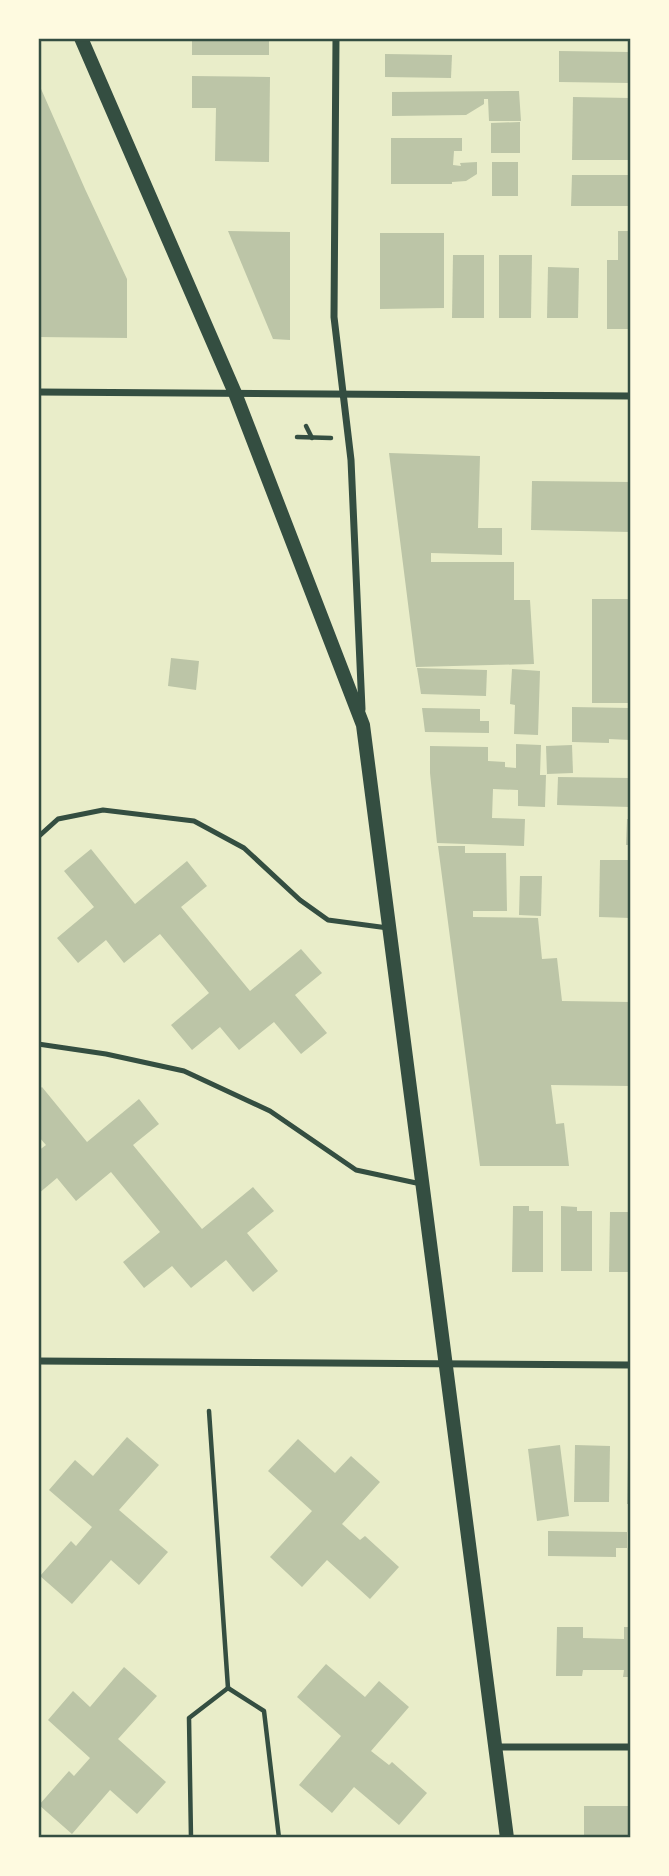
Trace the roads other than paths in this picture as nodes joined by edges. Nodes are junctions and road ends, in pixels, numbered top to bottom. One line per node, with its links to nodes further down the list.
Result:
1 (81, 38): 4 (main road)
2 (336, 38): 5 (street)
3 (38, 392): 4 (street)
4 (234, 393): 5 (street); 7 (main road)
5 (342, 393): 6 (street); 7 (street)
6 (631, 396)
7 (363, 724): 9 (main road)
8 (38, 837): 9 (lane)
9 (388, 928): 11 (main road)
10 (38, 1044): 11 (lane)
11 (422, 1184): 13 (main road)
12 (38, 1361): 13 (street)
13 (447, 1364): 14 (street); 16 (main road)
14 (631, 1365)
15 (631, 1746): 16 (street)
16 (494, 1747): 17 (main road)
17 (506, 1838)

